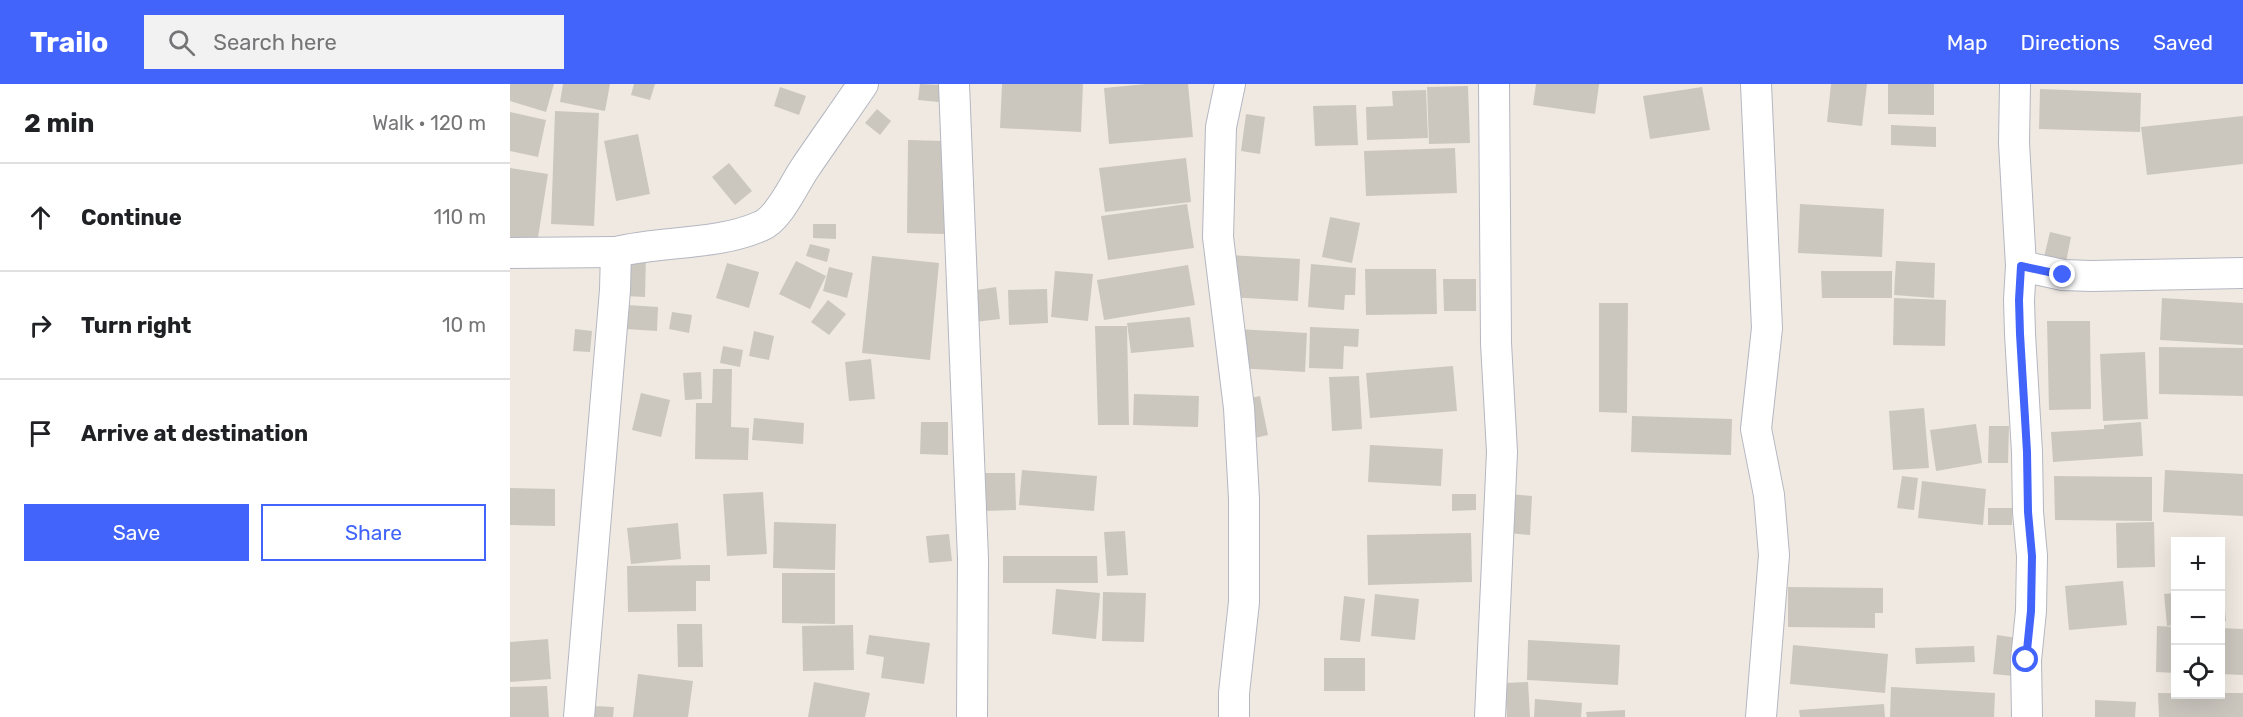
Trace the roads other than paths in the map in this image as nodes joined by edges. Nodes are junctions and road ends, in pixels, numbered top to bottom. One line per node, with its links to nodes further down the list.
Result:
1 (863, 84): 7 (street)
2 (954, 84): 12 (street)
3 (1230, 84): 13 (street)
4 (1494, 84): 14 (street)
5 (1756, 84): 15 (street)
6 (2015, 84): 9 (street)
7 (616, 252): 8 (street); 11 (street)
8 (510, 253)
9 (2021, 266): 10 (street); 16 (street)
10 (2243, 273)
11 (579, 717)
12 (972, 717)
13 (1234, 717)
14 (1491, 717)
15 (1761, 717)
16 (2027, 717)

